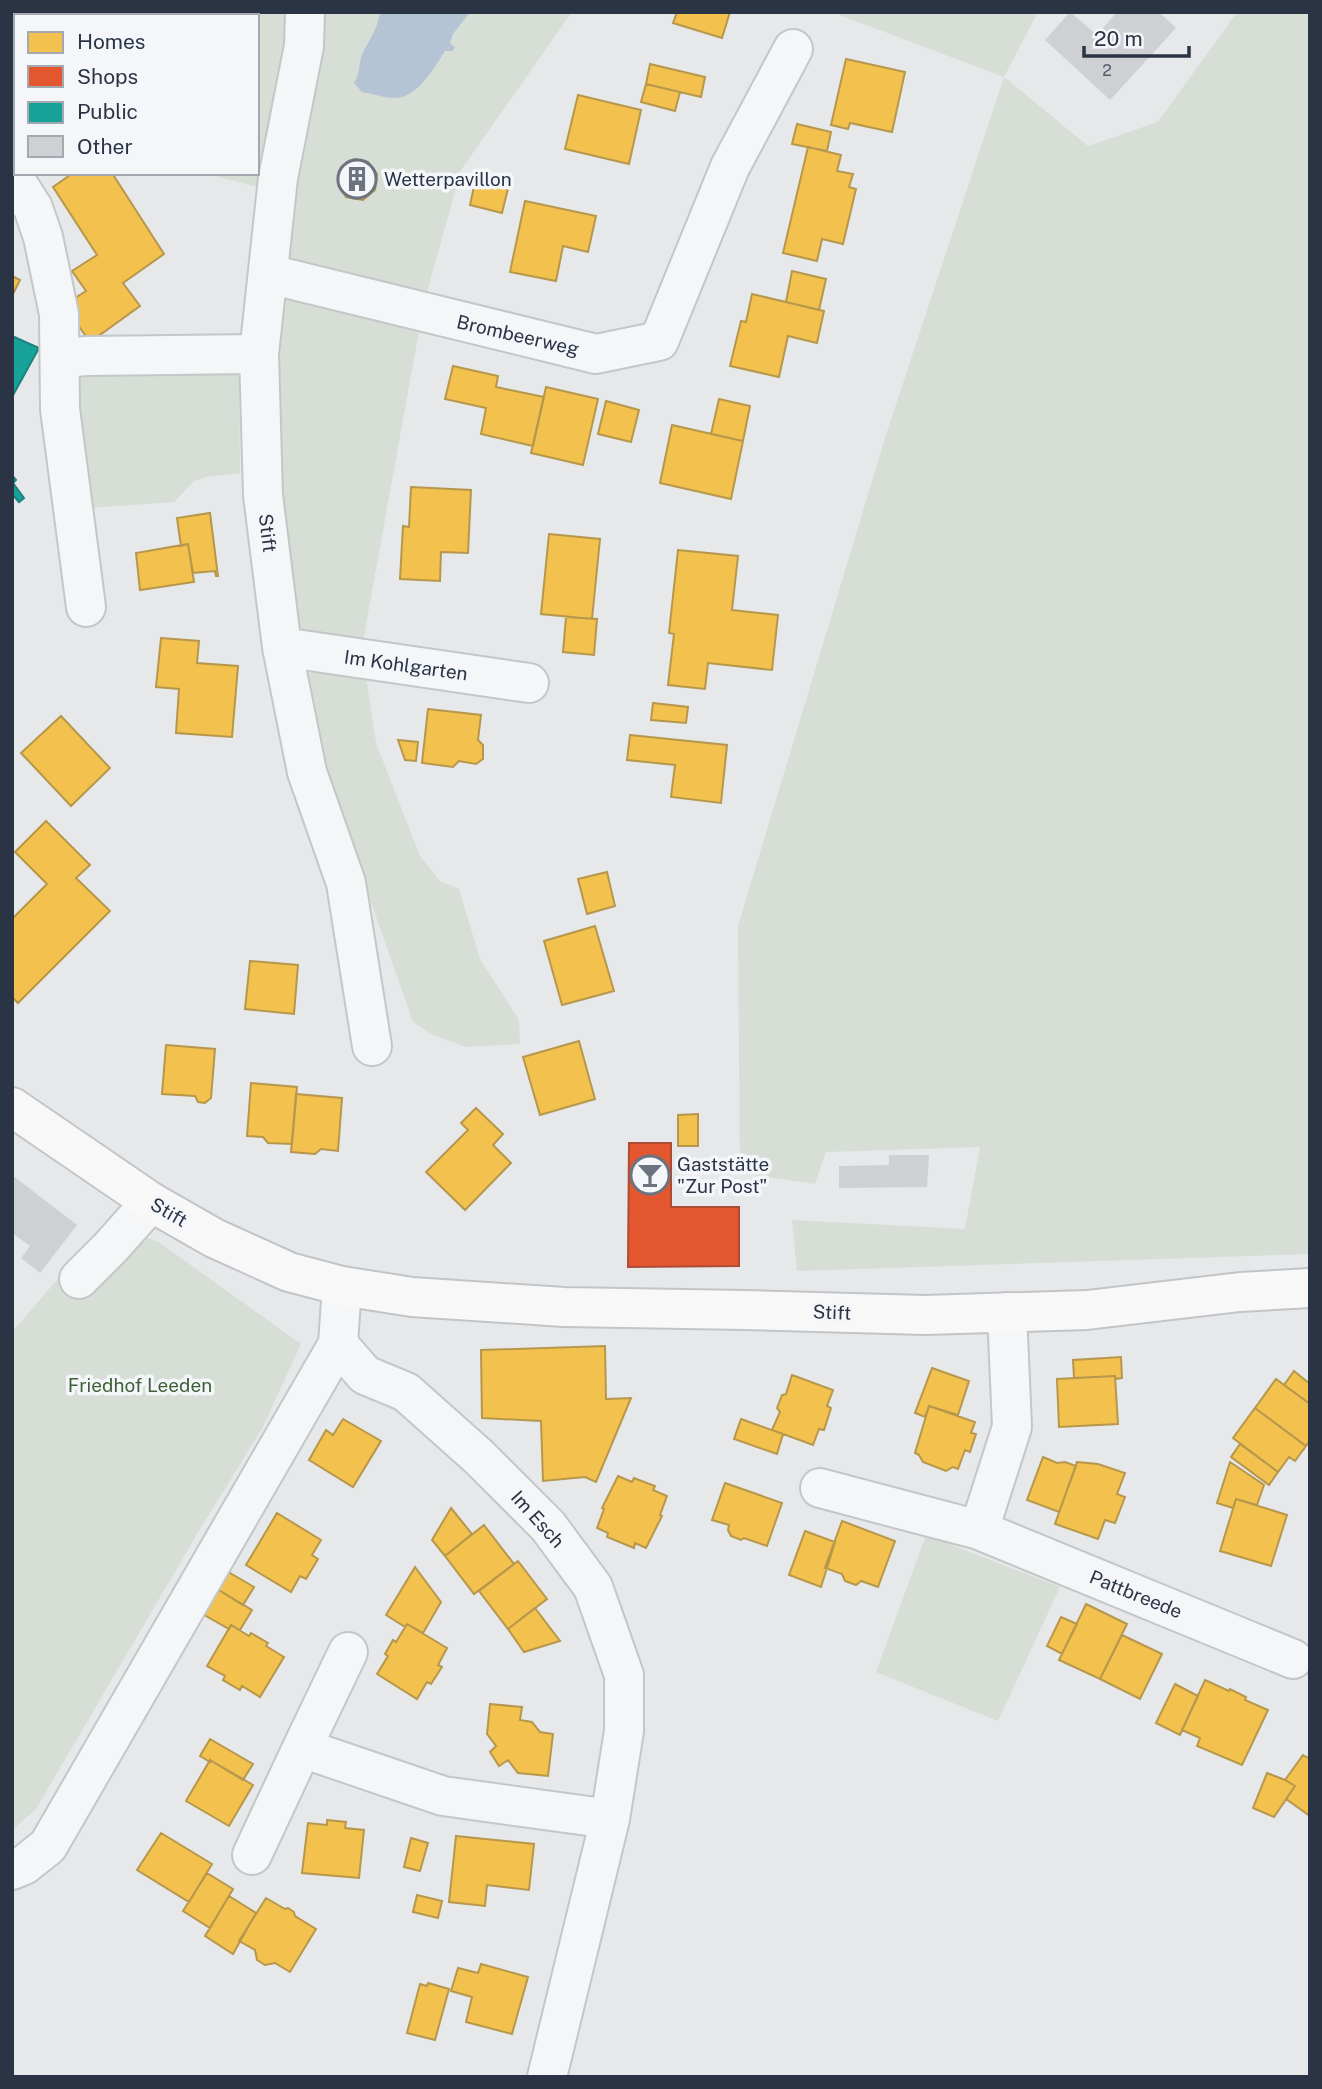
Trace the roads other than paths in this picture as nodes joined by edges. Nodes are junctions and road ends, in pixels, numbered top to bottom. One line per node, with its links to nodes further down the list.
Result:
1 (305, 12): 4 (street, Stift)
2 (793, 49): 4 (street, Brombeerweg)
3 (14, 178): 6 (street)
4 (269, 274): 5 (street, Stift)
5 (259, 354): 6 (street); 8 (street, Stift)
6 (60, 358): 7 (street)
7 (86, 607)
8 (282, 647): 9 (street, Im Kohlgarten); 10 (street, Stift)
9 (529, 683)
10 (372, 1046)
11 (12, 1107): 12 (main road, Stift)
12 (151, 1202): 13 (street); 14 (main road, Stift)
13 (79, 1279)
14 (348, 1287): 16 (main road, Stift); 17 (street)
15 (1310, 1288): 16 (main road, Stift)
16 (1007, 1312): 19 (street)
17 (338, 1344): 23 (street, Im Esch); 25 (street)
18 (820, 1488): 19 (street, Pattbreede)
19 (979, 1530): 21 (street, Pattbreede)
20 (348, 1652): 22 (street)
21 (1293, 1659)
22 (302, 1748): 23 (street); 24 (street)
23 (610, 1819): 26 (street, Im Esch)
24 (252, 1855)
25 (12, 1870)
26 (547, 2077)

